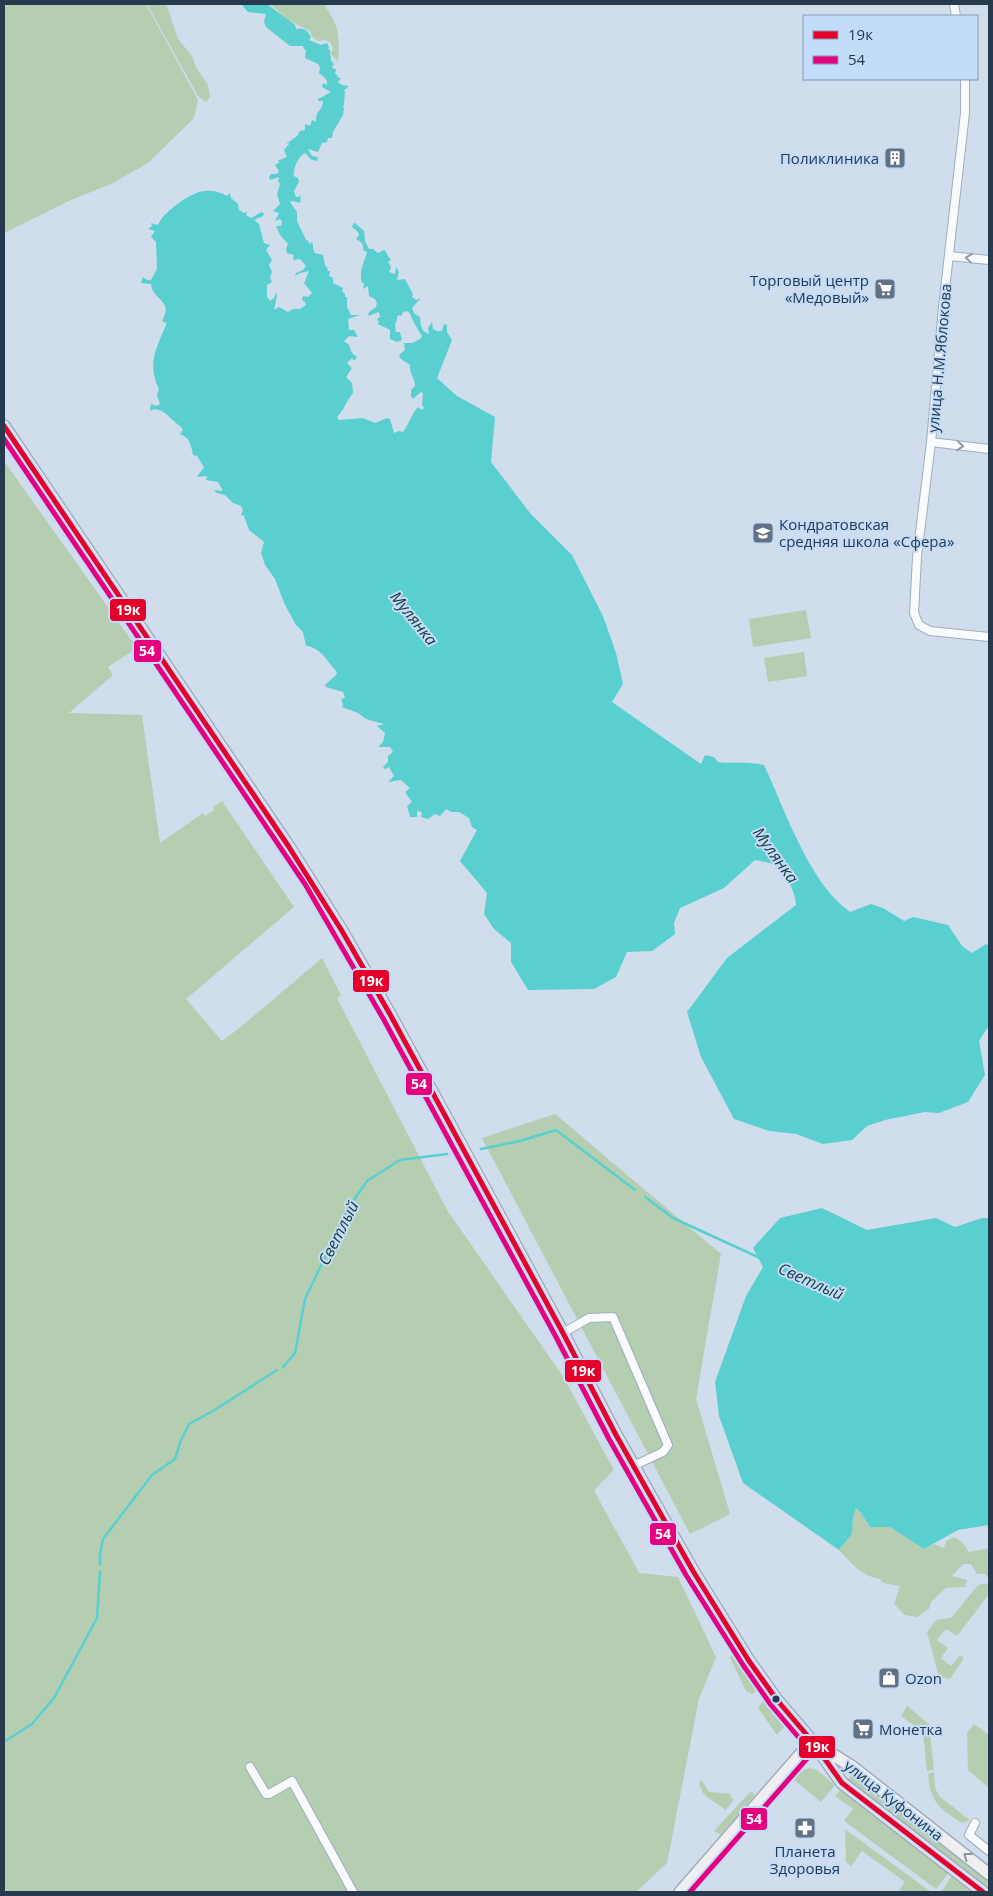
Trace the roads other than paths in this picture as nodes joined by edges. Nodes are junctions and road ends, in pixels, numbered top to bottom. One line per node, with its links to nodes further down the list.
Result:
1 (965, 80): 2 (street, улица Н.М.Яблокова)
2 (949, 256): 3 (street, one-way to 2); 5 (street, улица Н.М.Яблокова)
3 (989, 260)
4 (4, 426): 8 (main road)
5 (930, 442): 6 (street, one-way to 6); 7 (street, улица Н.М.Яблокова)
6 (989, 449)
7 (989, 637)
8 (563, 1332): 9 (main road); 9 (street)
9 (633, 1466): 10 (main road)
10 (812, 1741): 14 (main road, улица Куфонина, one-way to 10); 16 (main road); 17 (main road, улица Куфонина)
11 (250, 1767): 15 (street)
12 (975, 1823): 13 (street)
13 (989, 1851)
14 (989, 1874)
15 (353, 1892)
16 (680, 1892)
17 (983, 1892)

